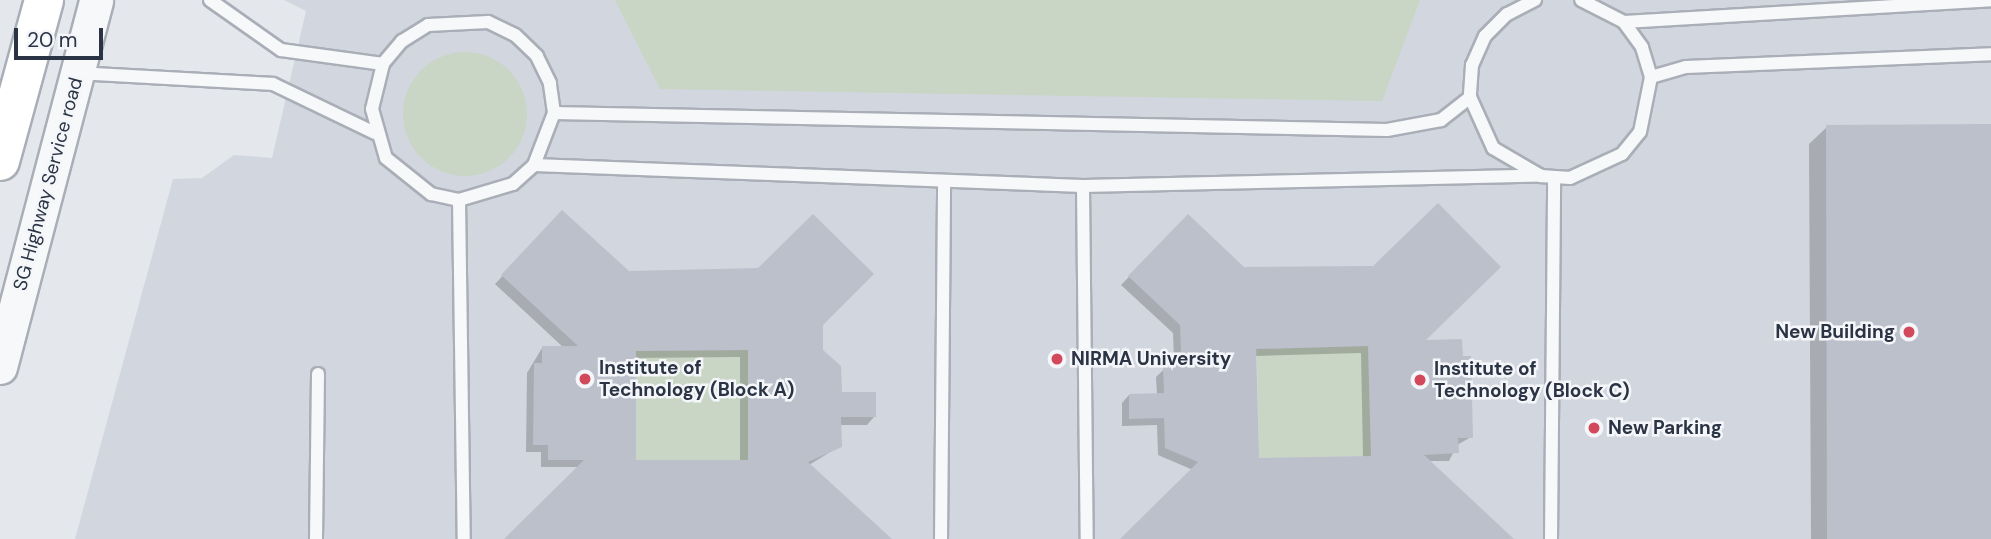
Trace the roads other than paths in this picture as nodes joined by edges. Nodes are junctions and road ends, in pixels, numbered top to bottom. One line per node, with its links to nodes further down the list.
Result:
1 (44, 0): 15 (highway)
2 (96, 0): 10 (street, SG Highway Service road)
3 (210, 0): 9 (lane)
4 (1535, 0): 12 (lane)
5 (1581, 0): 7 (lane)
6 (1991, 0): 7 (lane)
7 (1623, 22): 11 (lane)
8 (1991, 54): 11 (lane)
9 (383, 64): 13 (lane); 14 (lane)
10 (78, 73): 14 (lane); 21 (street, SG Highway Service road)
11 (1651, 77): 17 (lane)
12 (1470, 97): 13 (lane); 17 (lane)
13 (554, 113): 16 (lane)
14 (375, 133): 20 (lane)
15 (0, 161)
16 (534, 165): 18 (lane); 20 (lane)
17 (1548, 176): 19 (lane); 27 (lane)
18 (944, 184): 19 (lane); 25 (lane)
19 (1083, 186): 26 (lane)
20 (459, 200): 24 (lane)
21 (0, 367)
22 (318, 374): 23 (lane)
23 (316, 539)
24 (464, 539)
25 (941, 539)
26 (1087, 539)
27 (1551, 539)

